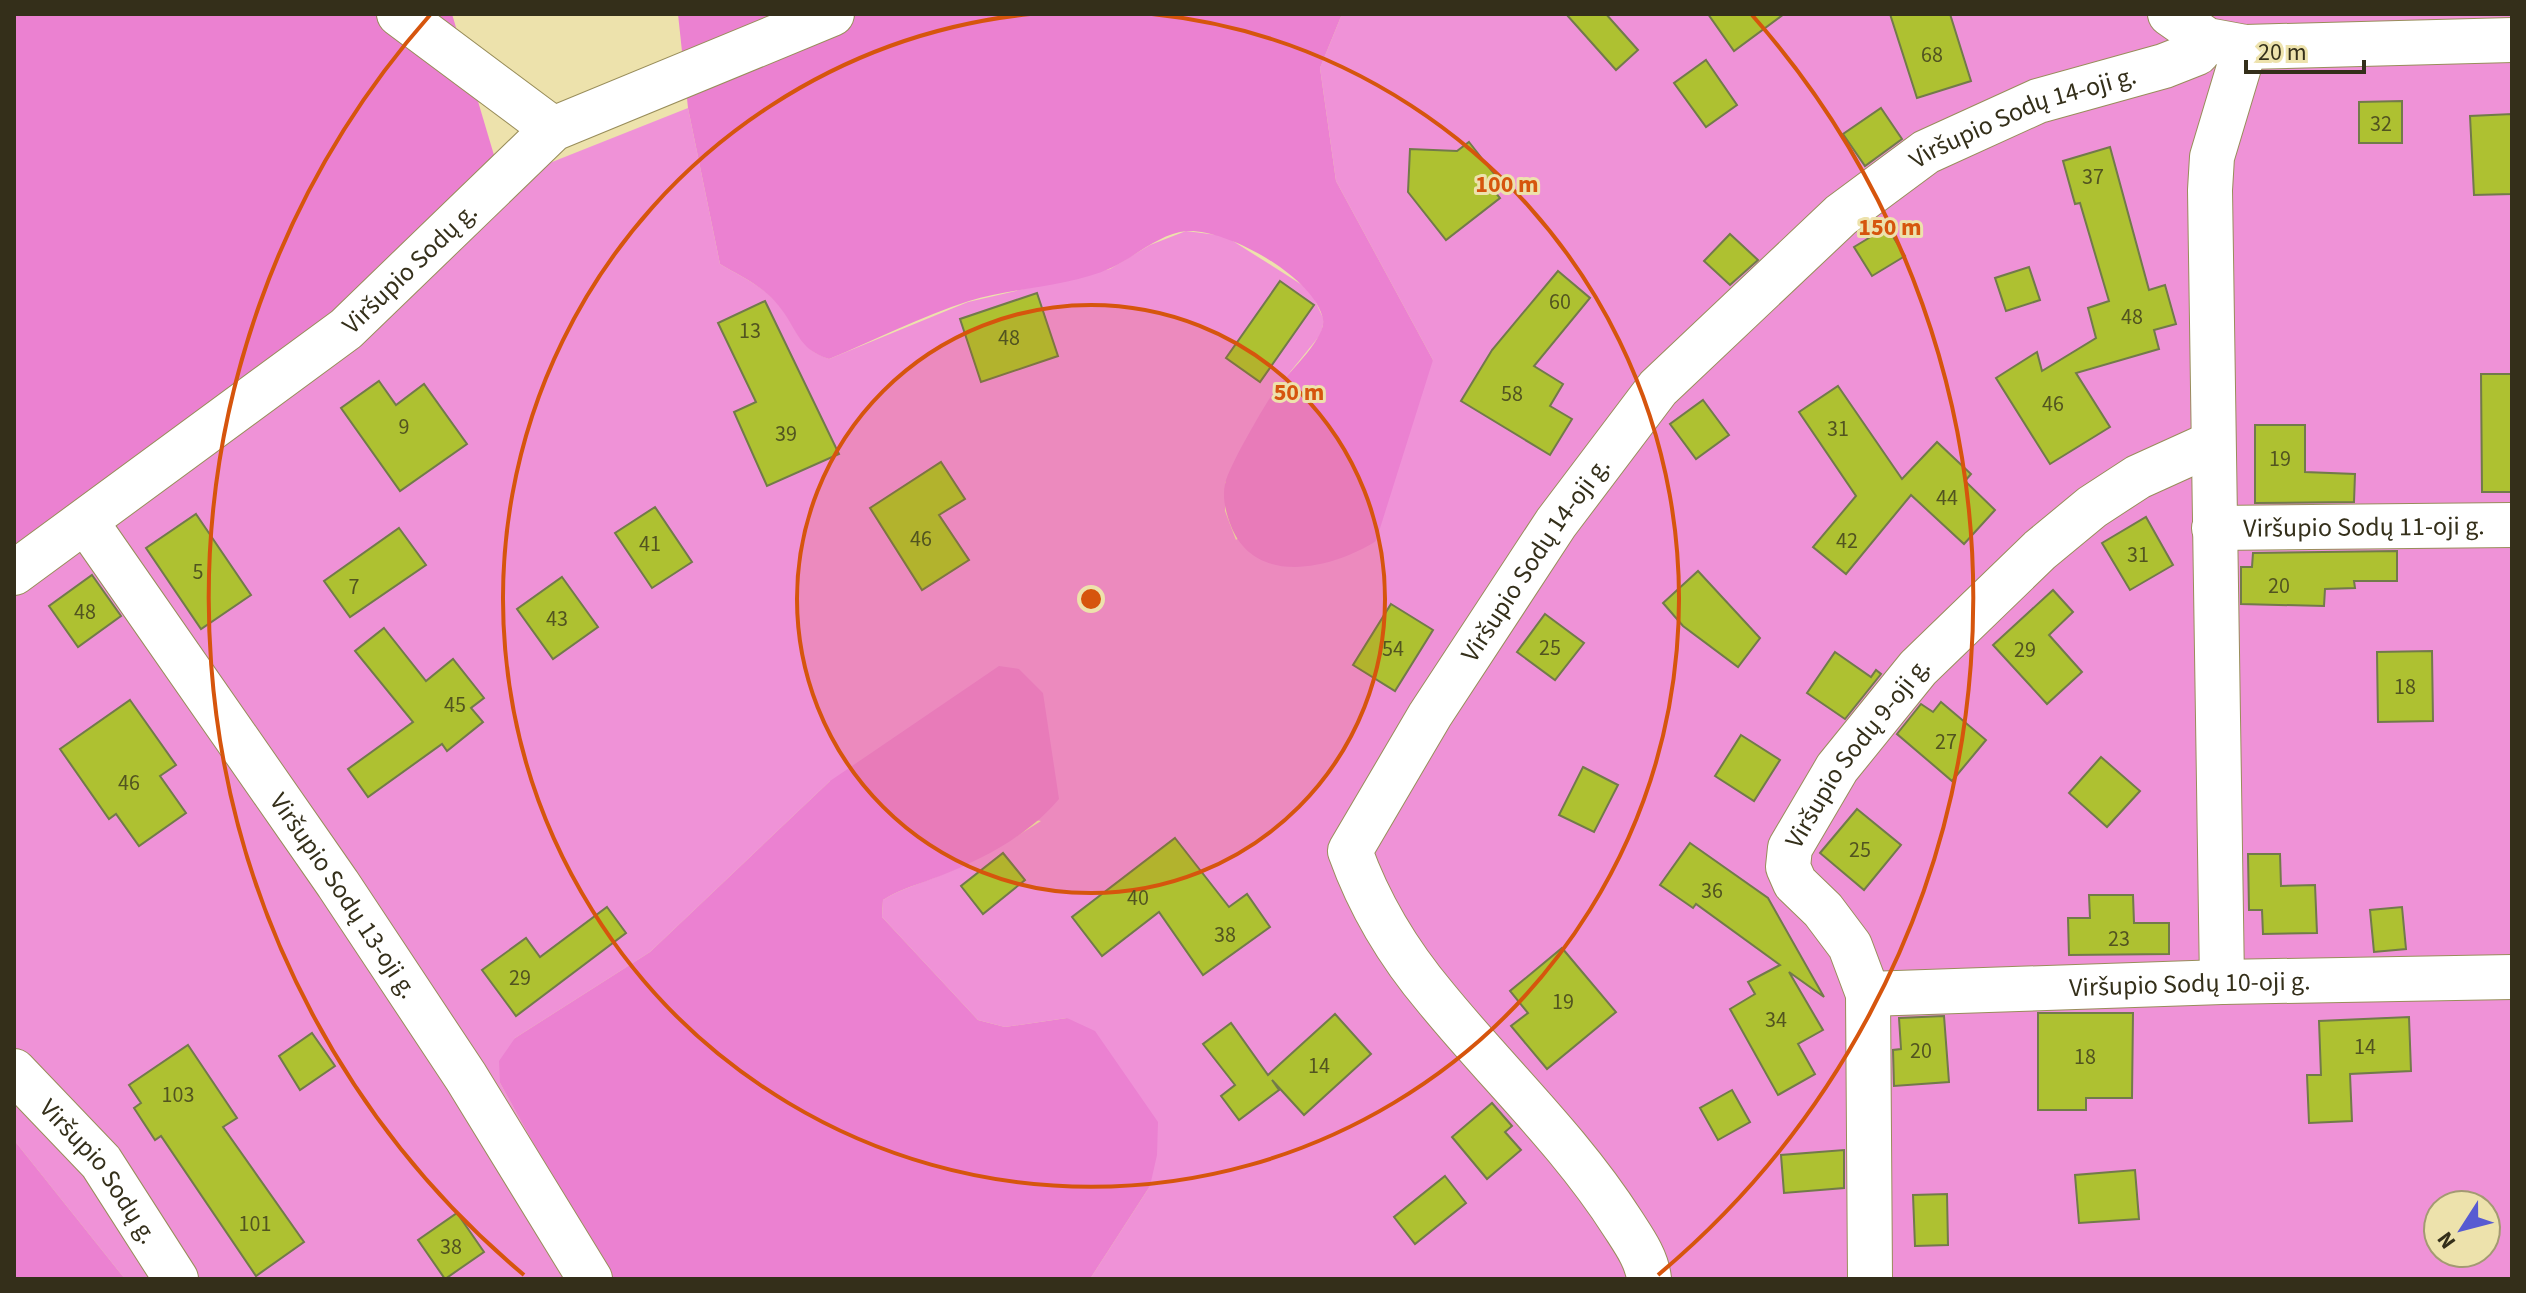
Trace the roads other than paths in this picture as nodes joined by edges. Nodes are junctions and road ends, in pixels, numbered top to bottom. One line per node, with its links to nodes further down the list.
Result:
1 (399, 14): 6 (street)
2 (832, 14): 6 (street, Viršupio Sodų g.)
3 (2170, 14): 5 (street)
4 (2498, 31): 5 (street)
5 (2226, 43): 7 (street); 18 (street, Viršupio Sodų 14-oji g.)
6 (553, 129): 8 (street, Viršupio Sodų g.)
7 (2213, 443): 10 (street); 14 (street, Viršupio Sodų 9-oji g.)
8 (86, 522): 11 (street, Viršupio Sodų g.); 17 (street, Viršupio Sodų 13-oji g.)
9 (2512, 525): 10 (street, Viršupio Sodų 11-oji g.)
10 (2214, 528): 13 (street)
11 (14, 573)
12 (2512, 977): 13 (street, Viršupio Sodų 10-oji g.)
13 (2222, 982): 14 (street, Viršupio Sodų 10-oji g.)
14 (1868, 994): 19 (street, Viršupio Sodų 9-oji g.)
15 (14, 1071): 16 (street, Viršupio Sodų g.)
16 (176, 1279)
17 (590, 1279)
18 (1649, 1279)
19 (1870, 1279)

